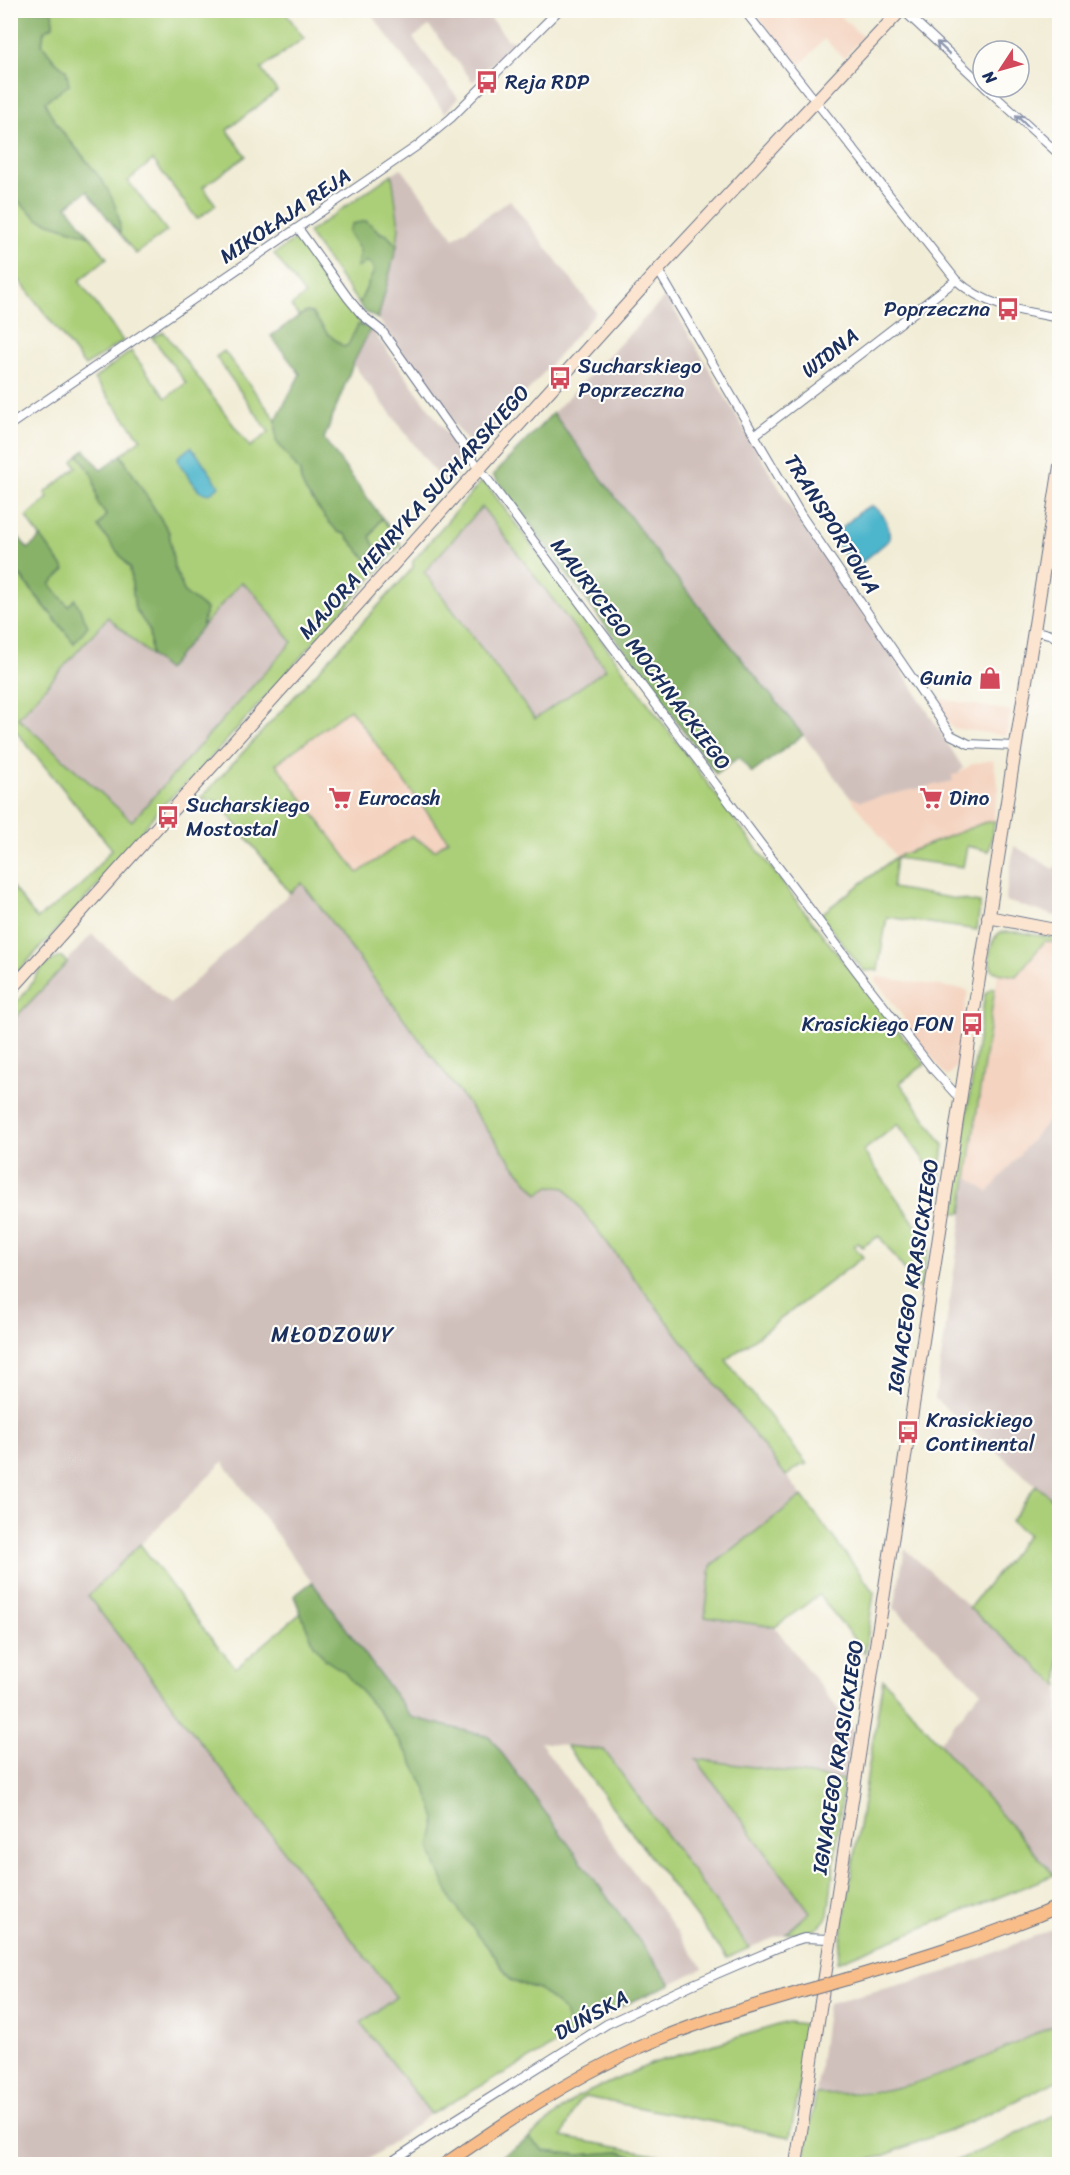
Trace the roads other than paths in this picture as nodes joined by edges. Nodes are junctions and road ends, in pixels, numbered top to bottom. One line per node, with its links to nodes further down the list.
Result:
1 (559, 10): 8 (street, MIKOŁAJA REJA)
2 (744, 10): 6 (street)
3 (902, 10): 4 (street, one-way to 3); 6 (street, MAJORA HENRYKA SUCHARSKIEGO)
4 (971, 74)
5 (998, 99): 7 (street, one-way to 5)
6 (815, 101): 9 (street, MAJORA HENRYKA SUCHARSKIEGO); 10 (street)
7 (1059, 155)
8 (298, 228): 12 (street, MIKOŁAJA REJA); 15 (street, MAURYCEGO MOCHNACKIEGO)
9 (658, 270): 13 (street, TRANSPORTOWA); 15 (street, MAJORA HENRYKA SUCHARSKIEGO)
10 (957, 280): 11 (street); 13 (street, WIDNA)
11 (1059, 318)
12 (10, 425)
13 (756, 434): 18 (street, TRANSPORTOWA)
14 (1059, 466): 16 (street, IGNACEGO KRASICKIEGO)
15 (479, 468): 21 (street, MAJORA HENRYKA SUCHARSKIEGO); 22 (street, MAURYCEGO MOCHNACKIEGO)
16 (1033, 630): 17 (street); 18 (street, IGNACEGO KRASICKIEGO)
17 (1059, 641)
18 (1015, 746): 19 (street, IGNACEGO KRASICKIEGO)
19 (988, 917): 20 (street); 22 (street, IGNACEGO KRASICKIEGO)
20 (1059, 931)
21 (10, 991)
22 (960, 1099): 24 (street, IGNACEGO KRASICKIEGO)
23 (1059, 1906): 26 (main road, bridge)
24 (830, 1939): 25 (street, DUŃSKA); 27 (street, IGNACEGO KRASICKIEGO)
25 (387, 2164)
26 (445, 2164)
27 (796, 2164)

